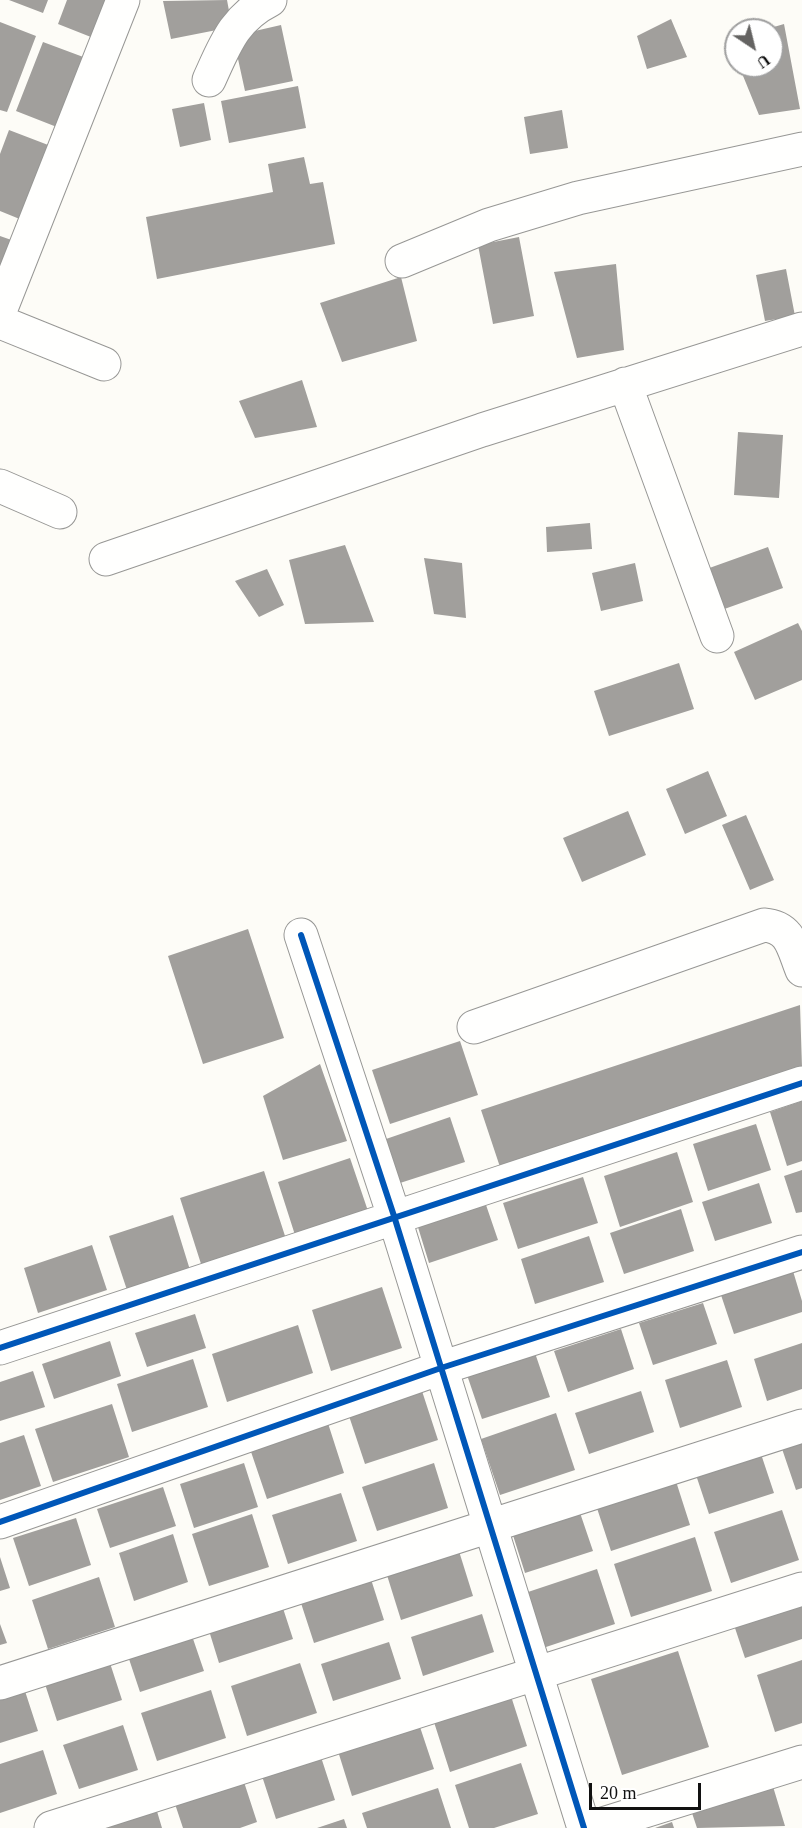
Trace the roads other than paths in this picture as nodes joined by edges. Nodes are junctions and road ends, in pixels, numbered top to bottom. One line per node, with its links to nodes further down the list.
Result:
1 (123, 0): 6 (street)
2 (270, 0): 3 (street)
3 (209, 80)
4 (802, 149): 5 (street)
5 (402, 261)
6 (0, 311)
7 (0, 322): 9 (street)
8 (802, 329): 10 (street)
9 (104, 364)
10 (625, 384): 13 (street); 14 (street)
11 (0, 486): 12 (street)
12 (60, 512)
13 (106, 559)
14 (717, 636)
15 (301, 935): 19 (street)
16 (802, 970): 17 (street)
17 (474, 1027)
18 (802, 1083): 19 (street)
19 (394, 1216): 21 (street); 22 (street)
20 (802, 1252): 22 (street)
21 (0, 1348)
22 (441, 1368): 24 (street); 25 (street)
23 (802, 1426): 25 (street)
24 (0, 1522)
25 (489, 1525): 27 (street); 28 (street)
26 (802, 1589): 27 (street)
27 (535, 1673): 30 (street); 31 (street)
28 (0, 1683)
29 (802, 1762): 32 (street)
30 (51, 1828)
31 (584, 1828)
32 (590, 1828)

